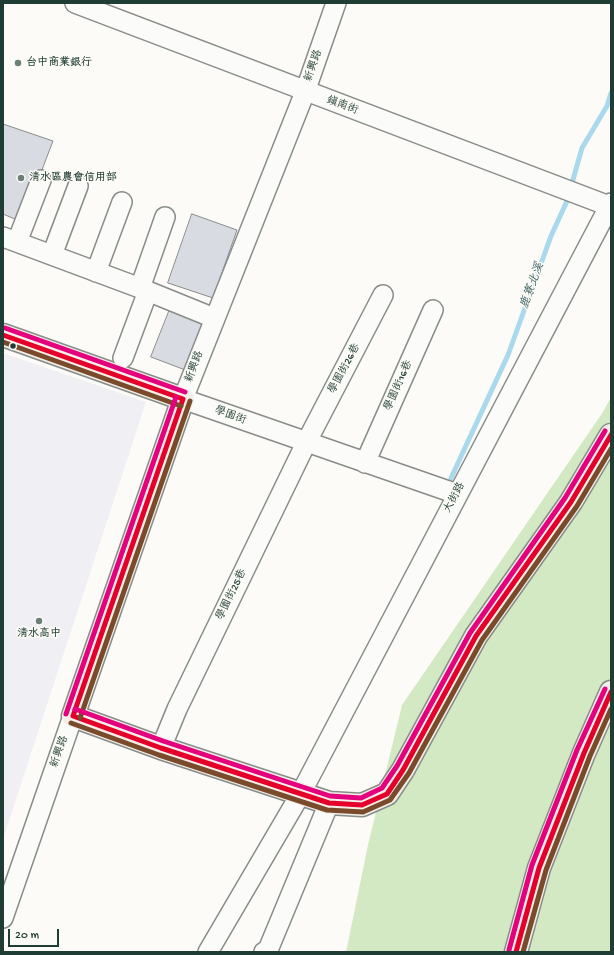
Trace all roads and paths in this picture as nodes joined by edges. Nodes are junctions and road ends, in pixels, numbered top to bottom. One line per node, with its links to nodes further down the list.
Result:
1 (75, 3): 3 (street, 鎮南街)
2 (336, 3): 3 (street, 新興路)
3 (305, 92): 7 (street, 鎮南街); 15 (street, 新興路)
4 (41, 180): 9 (street)
5 (78, 186): 10 (street)
6 (122, 202): 11 (street)
7 (610, 204): 22 (street, 大街路)
8 (165, 217): 12 (street)
9 (10, 240): 10 (street)
10 (52, 255): 11 (street)
11 (96, 272): 12 (street)
12 (144, 290): 15 (street); 17 (street)
13 (383, 295): 20 (street, 學園街26巷)
14 (433, 310): 21 (street, 學園街16巷)
15 (214, 318): 18 (street, 新興路)
16 (3, 335): 18 (main road, 學園街)
17 (123, 358)
18 (183, 399): 20 (street, 學園街); 24 (main road, 新興路)
19 (611, 435): 27 (main road)
20 (306, 443): 21 (street, 學園街); 25 (street, 學園街25巷)
21 (365, 463): 22 (street, 學園街)
22 (457, 494): 26 (street, 大街路)
23 (611, 692): 31 (main road)
24 (73, 716): 25 (main road); 28 (street, 新興路)
25 (161, 748): 26 (main road)
26 (300, 795): 27 (main road); 29 (street, 大街路)
27 (329, 803): 30 (street)
28 (3, 918)
29 (208, 952)
30 (264, 952)
31 (516, 952)

